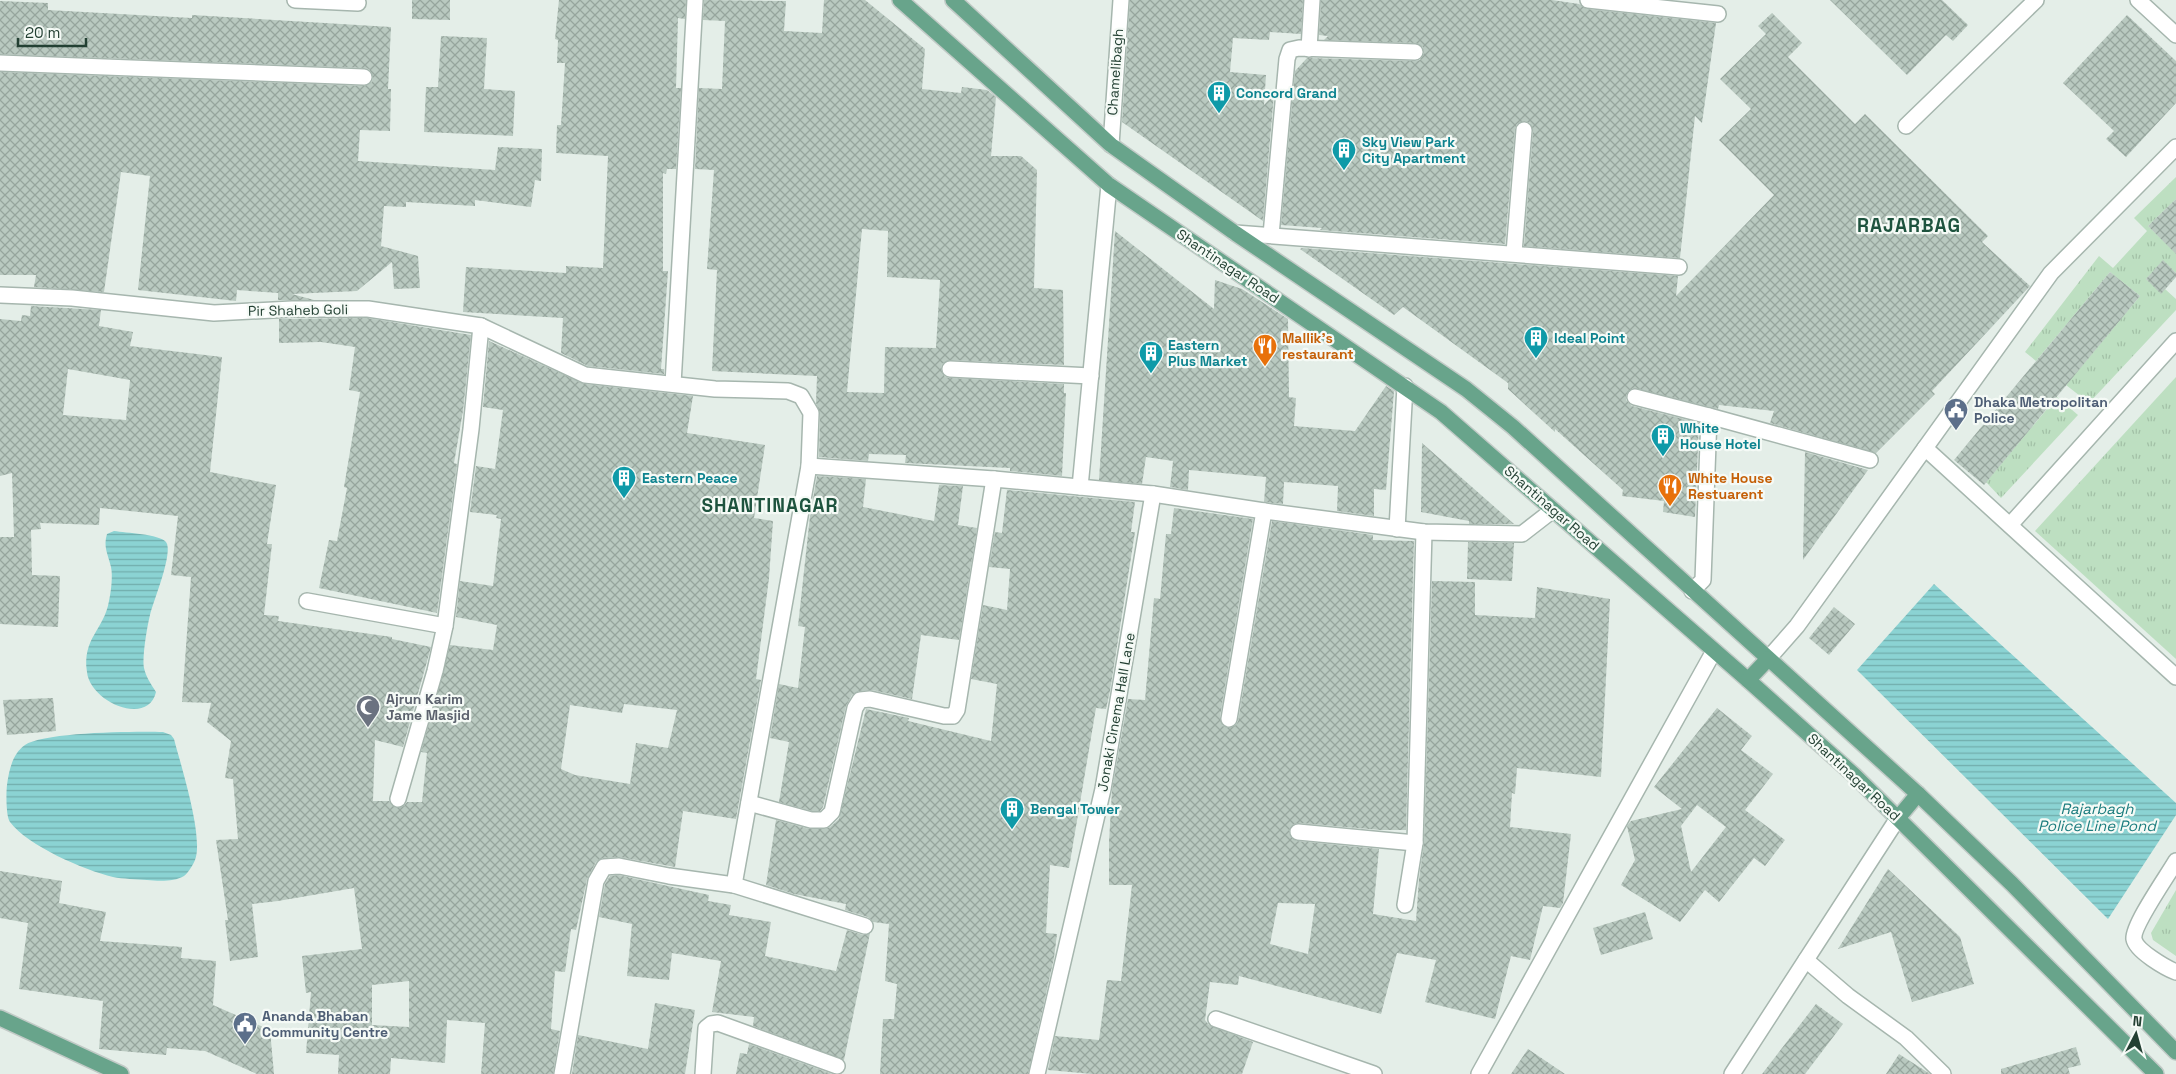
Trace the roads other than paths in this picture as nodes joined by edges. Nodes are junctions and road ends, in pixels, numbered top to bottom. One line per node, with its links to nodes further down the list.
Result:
1 (295, 0): 10 (street)
2 (694, 0): 31 (street)
3 (900, 0): 21 (main road, Shantinagar Road)
4 (953, 0): 19 (main road)
5 (1121, 0): 19 (street, Chamelibagh)
6 (1312, 0): 13 (street)
7 (1588, 0): 11 (street)
8 (2036, 0): 17 (street)
9 (2138, 0): 12 (street)
10 (358, 3)
11 (1718, 14)
12 (2176, 35)
13 (1309, 49): 14 (street); 23 (street)
14 (1415, 52)
15 (0, 63): 16 (street)
16 (364, 77)
17 (1906, 126)
18 (1524, 130): 24 (street)
19 (1111, 145): 22 (main road)
20 (2176, 147): 35 (street)
21 (1109, 185): 30 (street); 32 (main road, Shantinagar Road)
22 (1235, 233): 23 (street); 46 (main road)
23 (1271, 235): 24 (street)
24 (1514, 253): 25 (street)
25 (1679, 267)
26 (0, 295): 27 (street, Pir Shaheb Goli)
27 (481, 326): 31 (street, Pir Shaheb Goli); 48 (street)
28 (2176, 341): 43 (street)
29 (950, 369): 30 (street)
30 (1091, 376): 39 (street)
31 (674, 384): 37 (street, Pir Shaheb Goli)
32 (1405, 386): 41 (main road, Shantinagar Road); 44 (street)
33 (1635, 397): 34 (street)
34 (1710, 416): 36 (street); 46 (street)
35 (1925, 448): 43 (street); 50 (street)
36 (1870, 460)
37 (809, 466): 38 (street); 56 (street, Pir Shaheb Goli)
38 (994, 479): 39 (street); 56 (street)
39 (1080, 487): 40 (street)
40 (1153, 494): 42 (street); 73 (street, Jonaki Cinema Hall Lane)
41 (1554, 510): 45 (street); 49 (main road, Shantinagar Road)
42 (1264, 511): 44 (street); 53 (street)
43 (2010, 525): 51 (street)
44 (1397, 529): 45 (street)
45 (1424, 532): 59 (street)
46 (1692, 591): 50 (main road)
47 (307, 601): 48 (street)
48 (445, 626): 55 (street)
49 (1714, 651): 52 (main road, Shantinagar Road); 75 (street)
50 (1768, 659): 52 (main road); 54 (main road)
51 (2176, 677)
52 (1748, 680): 57 (main road, Shantinagar Road)
53 (1229, 719)
54 (1918, 794): 57 (main road); 68 (main road)
55 (398, 799)
56 (749, 803): 61 (street, Pir Shaheb Goli)
57 (1898, 818): 64 (street); 78 (main road, Shantinagar Road)
58 (1298, 832): 59 (street)
59 (1415, 843): 62 (street)
60 (2176, 861): 65 (street)
61 (734, 885): 63 (street); 71 (street)
62 (1405, 905)
63 (865, 926)
64 (1806, 960): 76 (street); 77 (street)
65 (2176, 972)
66 (0, 1018): 70 (main road)
67 (1216, 1019): 74 (street)
68 (2176, 1052)
69 (837, 1066): 72 (street)
70 (122, 1074)
71 (562, 1074)
72 (703, 1074)
73 (1037, 1074)
74 (1374, 1074)
75 (1478, 1074)
76 (1732, 1074)
77 (1943, 1074)
78 (2156, 1074)

